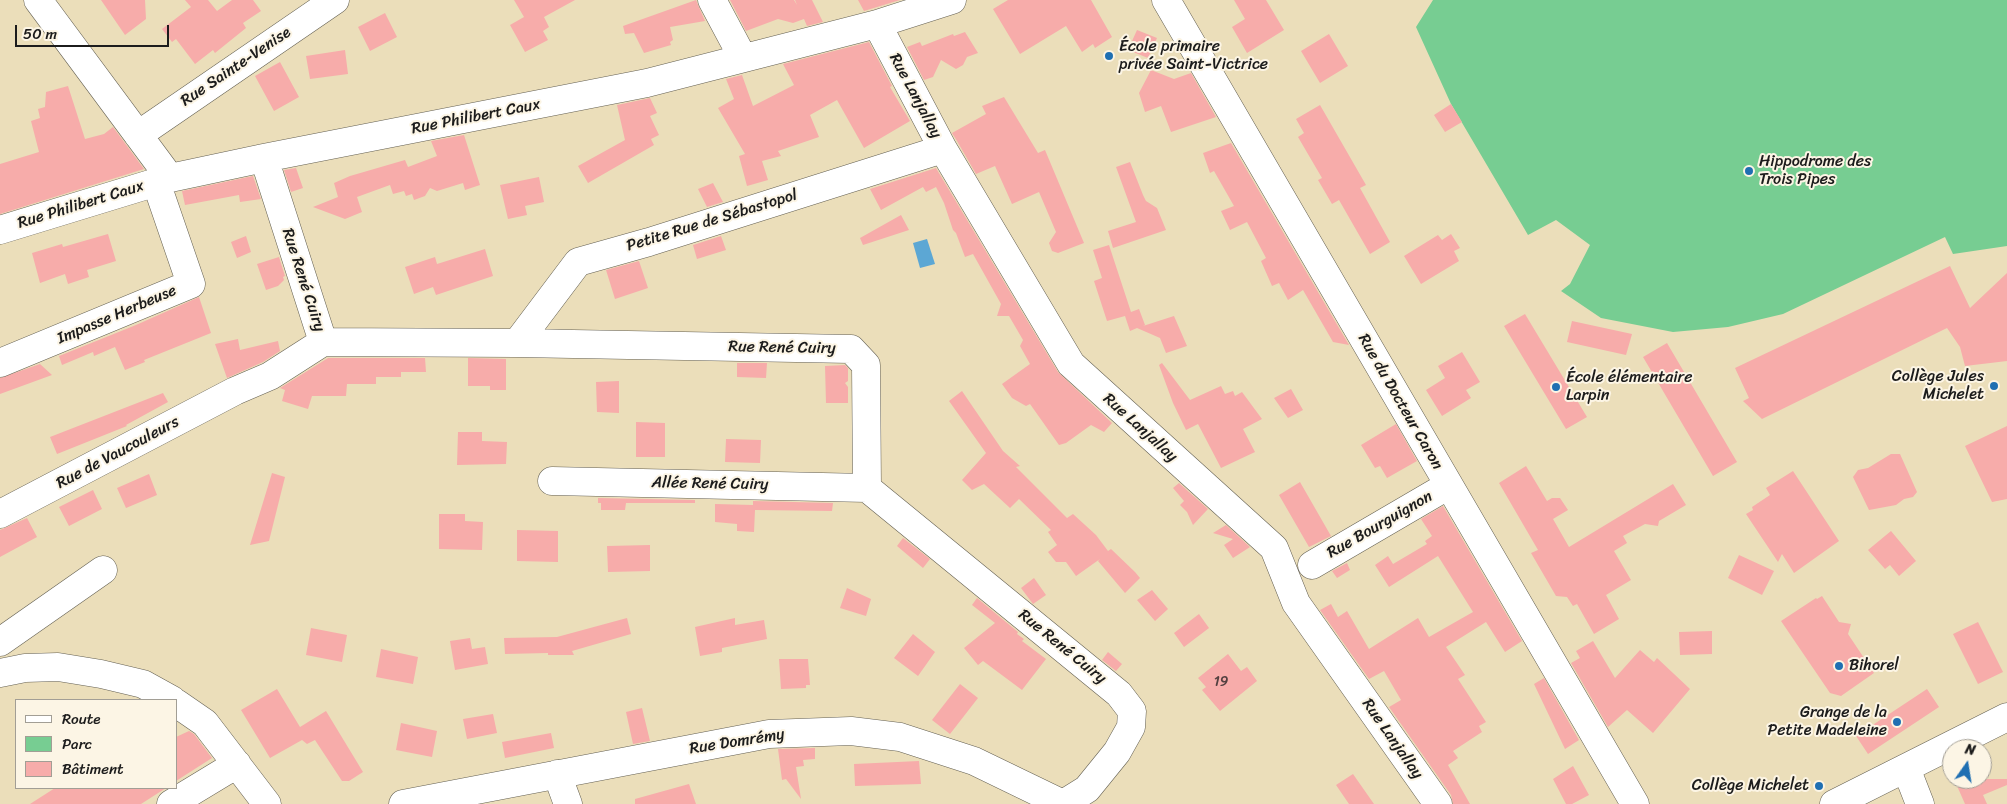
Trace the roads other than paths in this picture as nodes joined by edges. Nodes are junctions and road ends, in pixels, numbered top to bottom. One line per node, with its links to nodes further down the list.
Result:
1 (38, 0): 8 (street)
2 (335, 0): 8 (street, Rue Sainte-Venise)
3 (712, 0): 7 (street)
4 (952, 0): 6 (street, Rue Philibert Caux)
5 (1166, 0): 17 (street, Rue du Docteur Caron)
6 (877, 24): 7 (street, Rue Philibert Caux); 9 (street, Rue Lanjallay)
7 (743, 58): 10 (street, Rue Philibert Caux)
8 (138, 135): 11 (street)
9 (943, 149): 14 (street, Petite Rue de Sébastopol); 36 (street, Rue Lanjallay)
10 (264, 158): 11 (street, Rue Philibert Caux); 13 (street, Rue René Cuiry)
11 (163, 180): 12 (street, Rue Philibert Caux); 15 (street, Impasse Herbeuse)
12 (0, 230)
13 (323, 342): 14 (street, Rue René Cuiry); 19 (street, Rue de Vaucouleurs)
14 (517, 343): 18 (street, Rue René Cuiry)
15 (0, 364)
16 (552, 481): 18 (street, Allée René Cuiry)
17 (1449, 485): 20 (street, Rue Bourguignon); 37 (street, Rue du Docteur Caron)
18 (868, 488): 30 (street, Rue René Cuiry)
19 (0, 514)
20 (1312, 565)
21 (103, 570): 22 (street)
22 (0, 642)
23 (0, 672): 24 (street)
24 (170, 699)
25 (178, 704): 27 (street)
26 (2007, 717): 28 (street)
27 (237, 764): 31 (street); 32 (street)
28 (1906, 768): 38 (street); 39 (street)
29 (557, 774): 33 (street, Rue Domrémy); 34 (street); 35 (street, Rue Domrémy)
30 (1094, 796): 35 (street)
31 (171, 804)
32 (267, 804)
33 (402, 804)
34 (568, 804)
35 (1063, 804)
36 (1438, 804)
37 (1635, 804)
38 (1834, 804)
39 (1920, 804)

